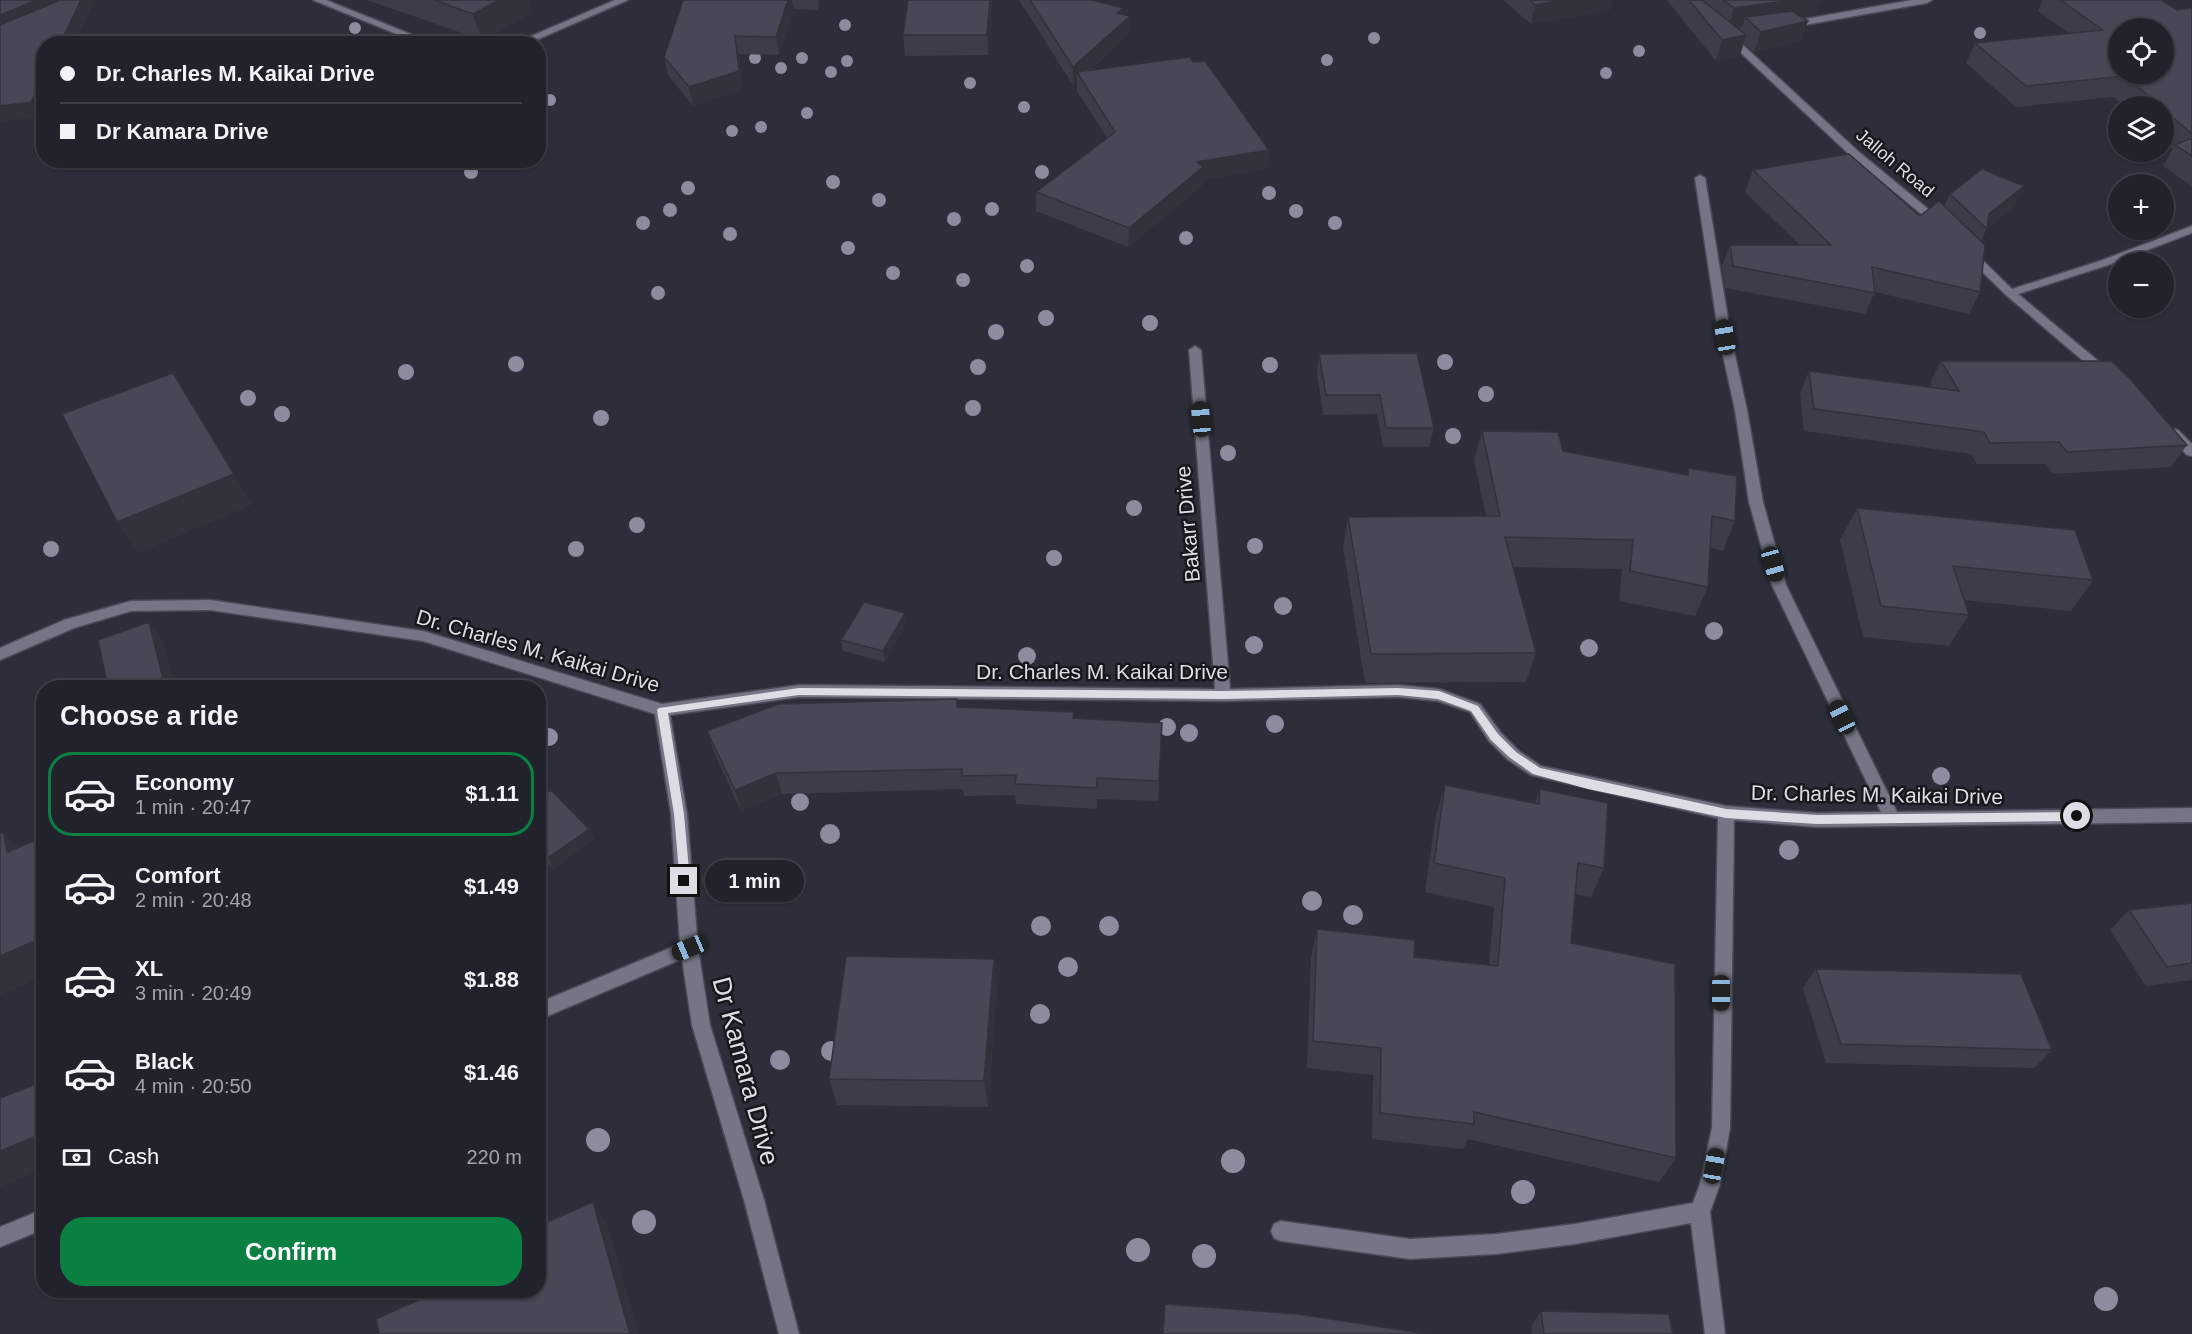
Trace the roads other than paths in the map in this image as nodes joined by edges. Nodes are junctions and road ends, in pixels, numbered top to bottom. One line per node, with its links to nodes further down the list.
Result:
1 (318, 0): 6 (street)
2 (623, 0): 7 (street)
3 (1928, 0): 4 (street)
4 (1778, 27)
5 (1726, 31): 10 (street, Jalloh Road)
6 (410, 36)
7 (536, 36)
8 (1700, 178): 20 (street)
9 (2192, 229): 10 (street)
10 (2010, 293): 12 (street, Jalloh Road)
11 (1195, 350): 16 (street, Bakarr Drive)
12 (2116, 383)
13 (2169, 428): 14 (street)
14 (2192, 452)
15 (0, 654): 17 (street, Dr. Charles M. Kaikai Drive)
16 (1223, 695): 17 (street, Dr. Charles M. Kaikai Drive); 18 (street, Dr. Charles M. Kaikai Drive)
17 (662, 710): 21 (street, Dr Kamara Drive)
18 (1726, 813): 20 (street, Dr. Charles M. Kaikai Drive); 23 (street)
19 (2192, 815): 20 (street, Dr. Charles M. Kaikai Drive)
20 (1892, 819)
21 (689, 948): 22 (street); 27 (street, Dr Kamara Drive)
22 (546, 1009)
23 (1700, 1212): 25 (street); 28 (street)
24 (36, 1222): 26 (street)
25 (1281, 1231)
26 (0, 1237)
27 (789, 1334)
28 (1715, 1334)

